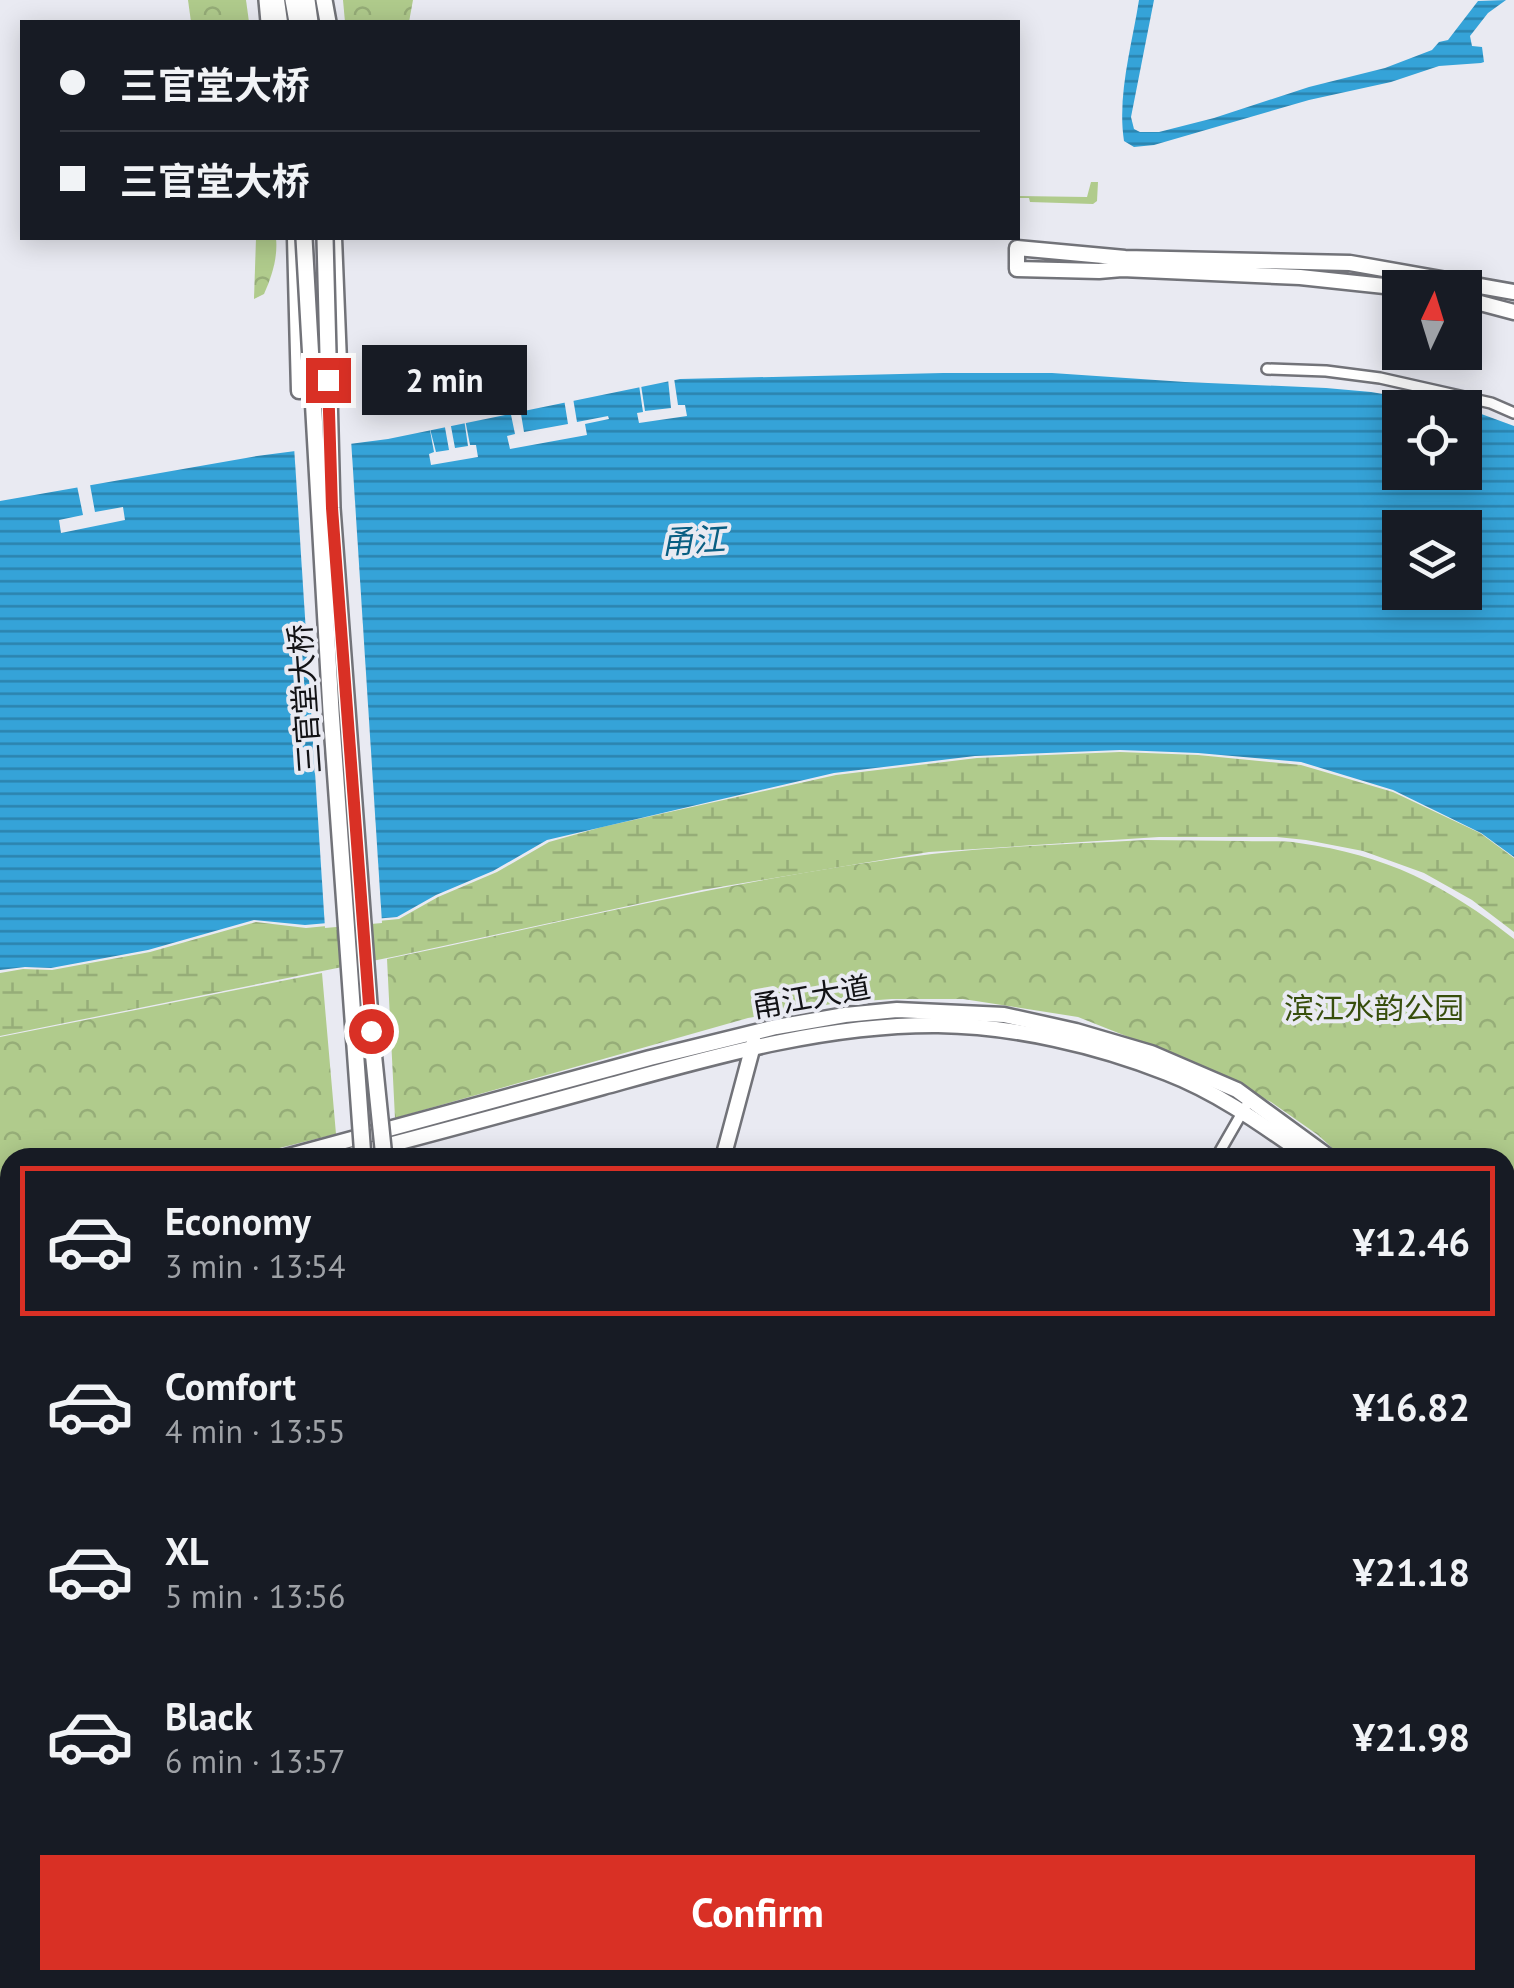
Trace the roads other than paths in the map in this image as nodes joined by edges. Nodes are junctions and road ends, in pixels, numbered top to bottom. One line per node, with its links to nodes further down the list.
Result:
1 (295, 240): 4 (main road)
2 (304, 240): 18 (main road, 三官堂大桥, bridge)
3 (325, 240): 21 (main road, 三官堂大桥, bridge)
4 (334, 240)
5 (1390, 270): 6 (main road)
6 (1382, 286)
7 (1482, 286): 8 (main road)
8 (1514, 292)
9 (1482, 304): 10 (main road)
10 (1514, 312)
11 (1268, 369): 12 (street)
12 (1514, 412)
13 (757, 1032): 14 (main road); 15 (main road, 甬江大道); 16 (main road, 甬江大道)
14 (752, 1048): 15 (main road, 甬江大道); 17 (main road, 甬江大道); 23 (main road)
15 (1246, 1106): 24 (street); 25 (main road, 甬江大道); 26 (main road, 甬江大道)
16 (404, 1125): 17 (main road); 19 (main road, 甬江大道)
17 (404, 1141): 20 (main road, 甬江大道); 22 (main road)
18 (349, 1148)
19 (360, 1148)
20 (374, 1148)
21 (383, 1148)
22 (404, 1148)
23 (729, 1148)
24 (1222, 1148)
25 (1298, 1148)
26 (1314, 1148)

